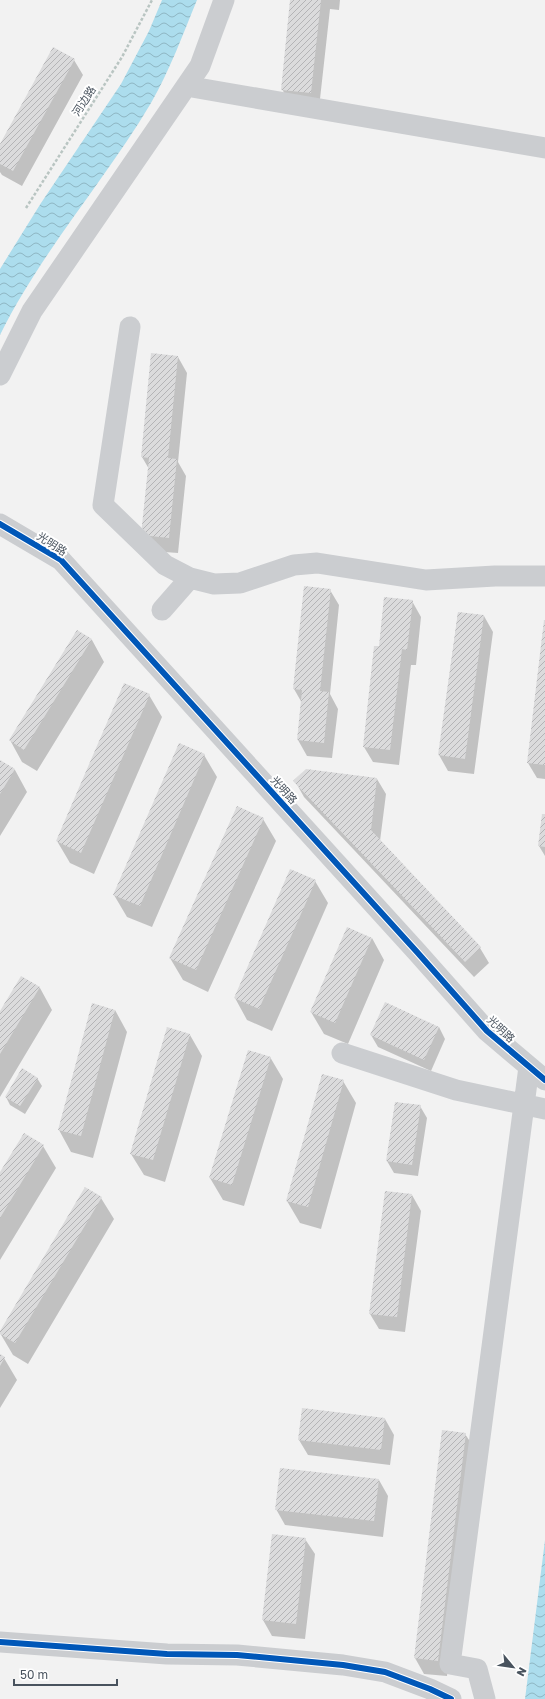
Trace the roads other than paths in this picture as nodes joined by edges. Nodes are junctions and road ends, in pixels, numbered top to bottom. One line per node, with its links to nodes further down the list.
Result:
1 (224, 0): 2 (street)
2 (186, 86): 3 (street); 5 (street)
3 (545, 148)
4 (130, 327): 8 (street)
5 (0, 375)
6 (0, 524): 11 (street, 光明路)
7 (545, 576): 8 (street)
8 (190, 578): 9 (street)
9 (162, 610)
10 (342, 1053): 12 (street)
11 (537, 1073): 12 (street)
12 (524, 1105): 13 (street); 16 (street)
13 (545, 1109)
14 (0, 1642): 15 (street)
15 (451, 1699)
16 (485, 1699)

